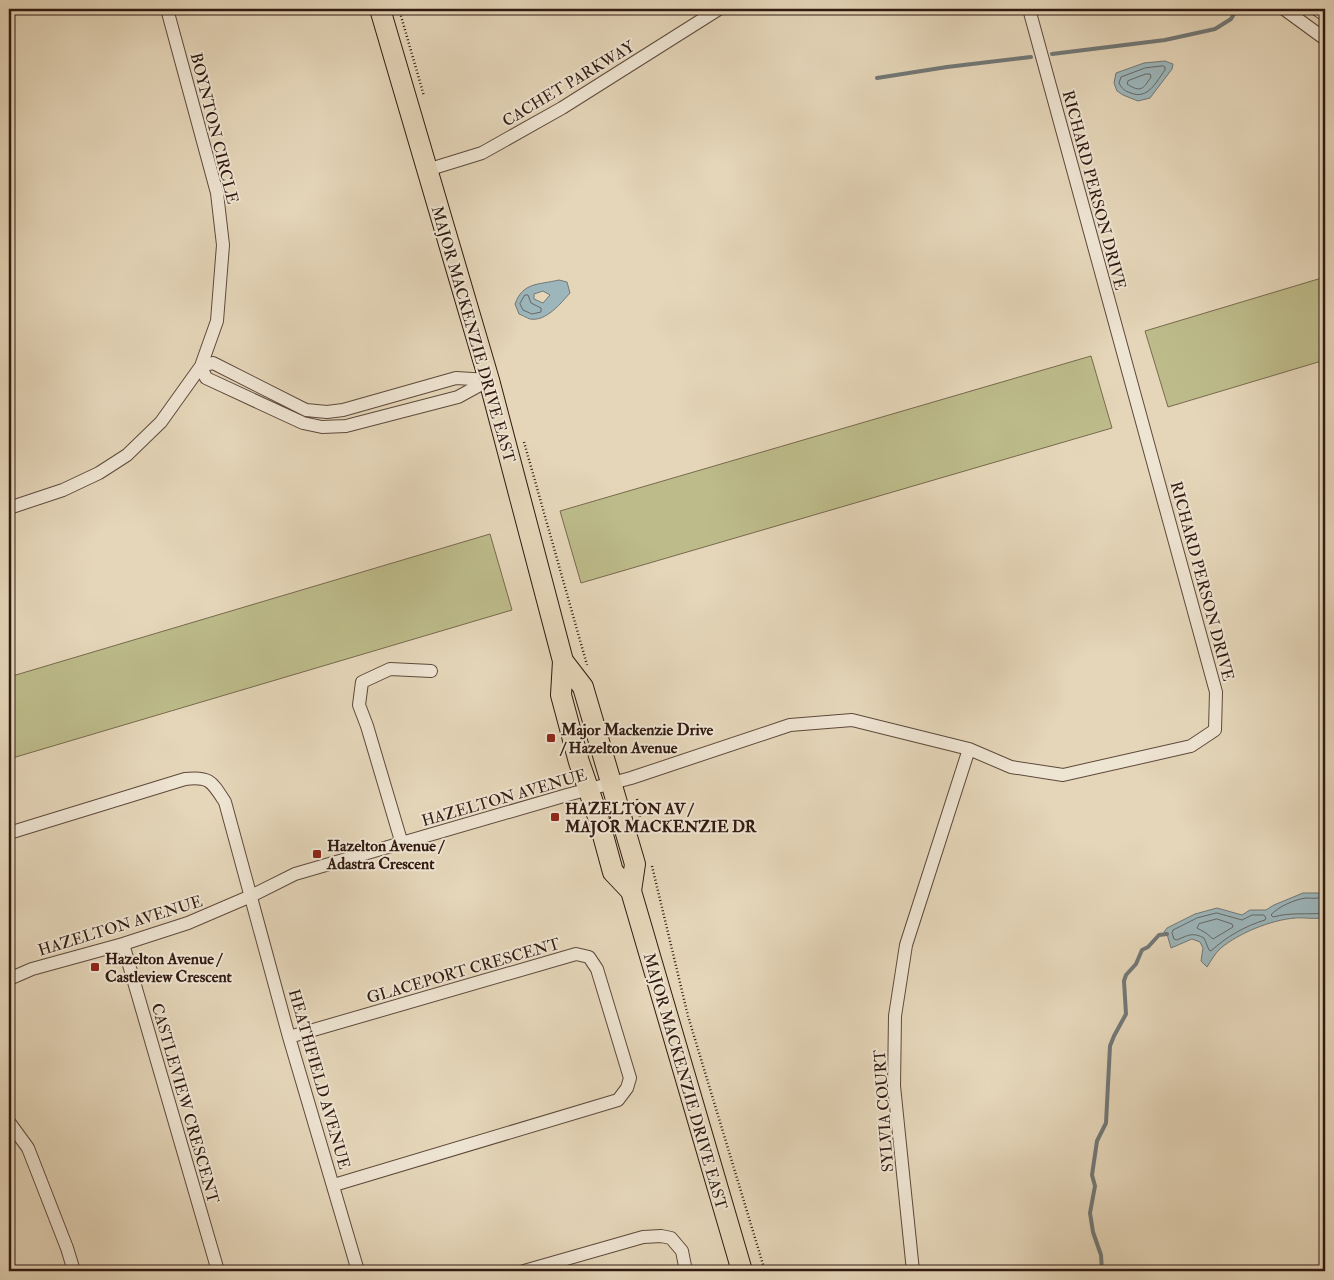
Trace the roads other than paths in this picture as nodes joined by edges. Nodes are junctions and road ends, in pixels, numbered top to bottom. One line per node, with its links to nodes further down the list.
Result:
1 (167, 9): 10 (street, BOYNTON CIRCLE)
2 (380, 9): 9 (main road, MAJOR MACKENZIE DRIVE EAST)
3 (719, 9): 9 (street, CACHET PARKWAY)
4 (1029, 9): 17 (street, RICHARD PERSON DRIVE)
5 (1284, 9): 8 (street)
6 (1316, 9): 7 (street)
7 (1325, 15)
8 (1325, 39)
9 (427, 170): 11 (main road, MAJOR MACKENZIE DRIVE EAST)
10 (201, 366): 12 (street); 13 (street); 14 (street, BOYNTON CIRCLE)
11 (489, 380): 12 (street); 13 (street); 15 (main road, MAJOR MACKENZIE DRIVE EAST)
12 (342, 410): 13 (street)
13 (346, 426)
14 (9, 508)
15 (563, 662): 18 (main road, MAJOR MACKENZIE DRIVE EAST); 19 (main road, MAJOR MACKENZIE DRIVE EAST)
16 (431, 671): 21 (street)
17 (969, 749): 18 (street, RICHARD PERSON DRIVE); 35 (street, SYLVIA COURT)
18 (612, 784): 19 (street, HAZELTON AVENUE); 22 (main road, MAJOR MACKENZIE DRIVE EAST)
19 (588, 790): 21 (street, HAZELTON AVENUE); 22 (main road, MAJOR MACKENZIE DRIVE EAST)
20 (9, 833): 23 (street, HEATHFIELD AVENUE)
21 (402, 844): 23 (street, HAZELTON AVENUE)
22 (631, 890): 34 (main road, MAJOR MACKENZIE DRIVE EAST)
23 (252, 896): 24 (street, HAZELTON AVENUE); 26 (street, HEATHFIELD AVENUE)
24 (123, 944): 25 (street, HAZELTON AVENUE); 30 (street, CASTLEVIEW CRESCENT)
25 (9, 979)
26 (290, 1037): 28 (street, HEATHFIELD AVENUE); 28 (street, GLACEPORT CRESCENT)
27 (9, 1122): 29 (street)
28 (334, 1185): 31 (street, HEATHFIELD AVENUE)
29 (74, 1271)
30 (218, 1271)
31 (358, 1271)
32 (524, 1271): 33 (street)
33 (686, 1271)
34 (742, 1271)
35 (913, 1271)

